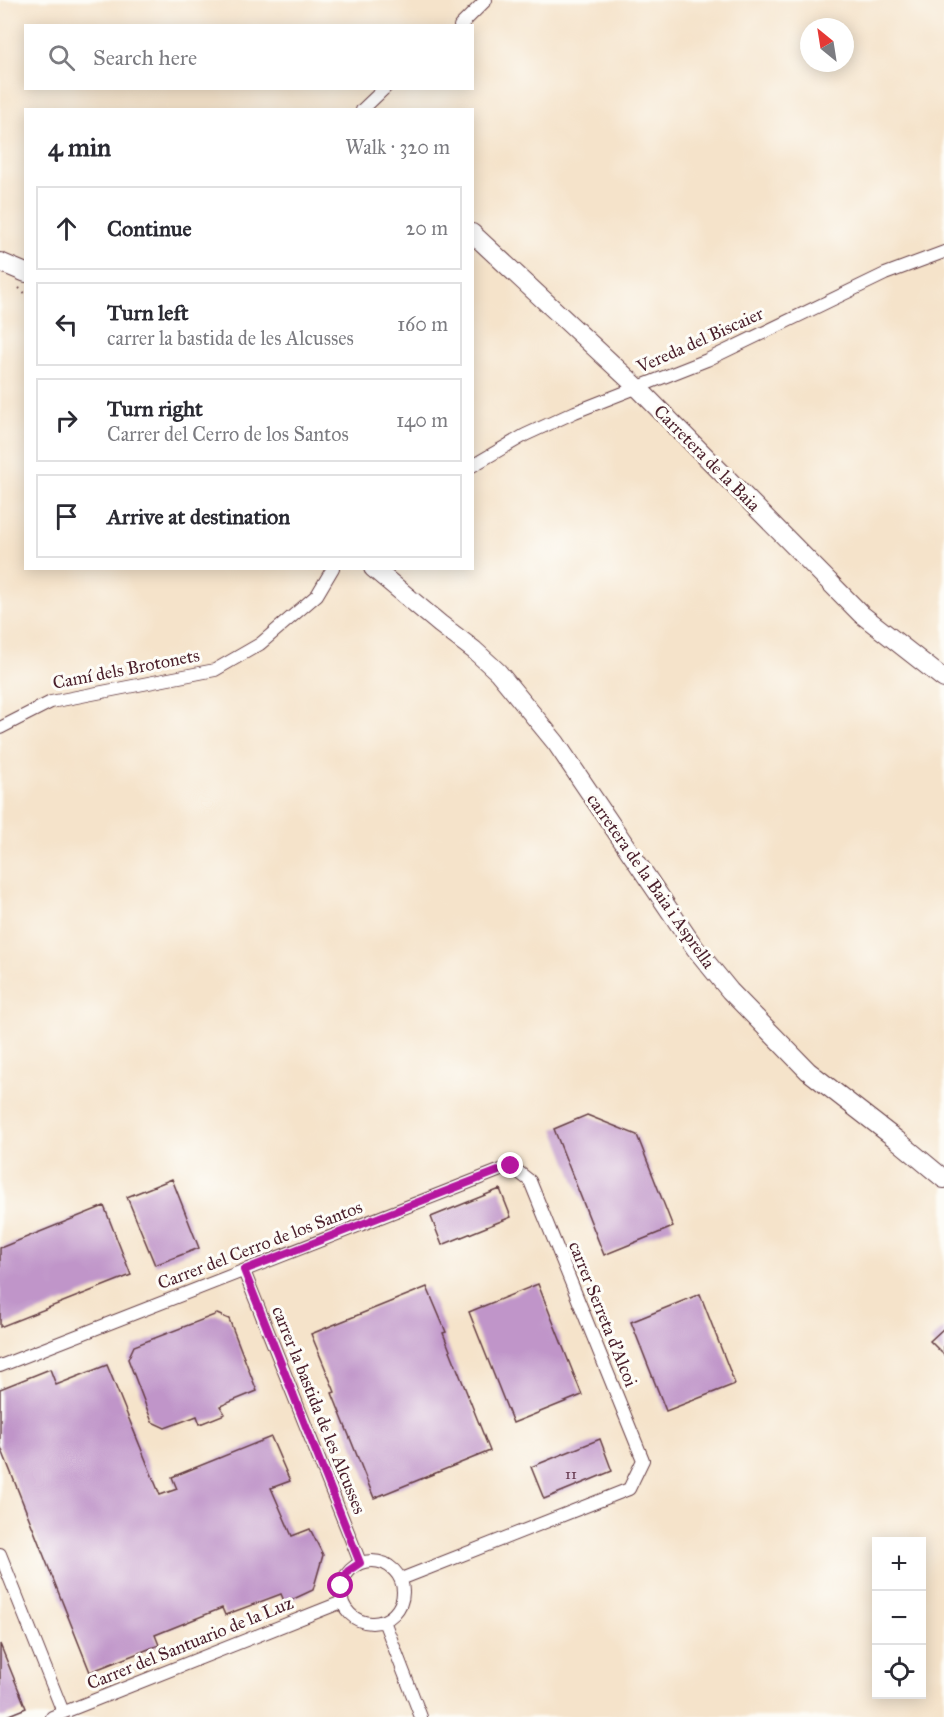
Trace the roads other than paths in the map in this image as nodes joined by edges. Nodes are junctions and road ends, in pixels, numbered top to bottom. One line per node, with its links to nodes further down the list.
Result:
1 (486, 0): 2 (street)
2 (462, 24)
3 (384, 90): 4 (street)
4 (364, 108)
5 (474, 235): 9 (main road, Carretera de la Baia)
6 (944, 252): 9 (street, Vereda del Biscaier)
7 (0, 262): 8 (main road)
8 (24, 272)
9 (637, 387): 10 (street, Vereda del Biscaier); 13 (main road, Carretera de la Baia)
10 (474, 465)
11 (332, 570): 14 (street, Camí dels Brotonets)
12 (376, 570): 15 (main road, carretera de la Baia i Asprella)
13 (944, 679)
14 (0, 728)
15 (944, 1179)
16 (530, 1181): 17 (street, Carrer del Cerro de los Santos); 21 (street, carrer Serreta d'Alcoi)
17 (244, 1270): 18 (street, Carrer del Cerro de los Santos); 20 (street, carrer la bastida de les Alcusses)
18 (0, 1366)
19 (0, 1554): 24 (street)
20 (360, 1563): 21 (street); 22 (street)
21 (401, 1579): 23 (street)
22 (342, 1602): 23 (street); 24 (street, Carrer del Santuario de la Luz)
23 (384, 1621): 25 (street)
24 (58, 1715)
25 (422, 1717)

